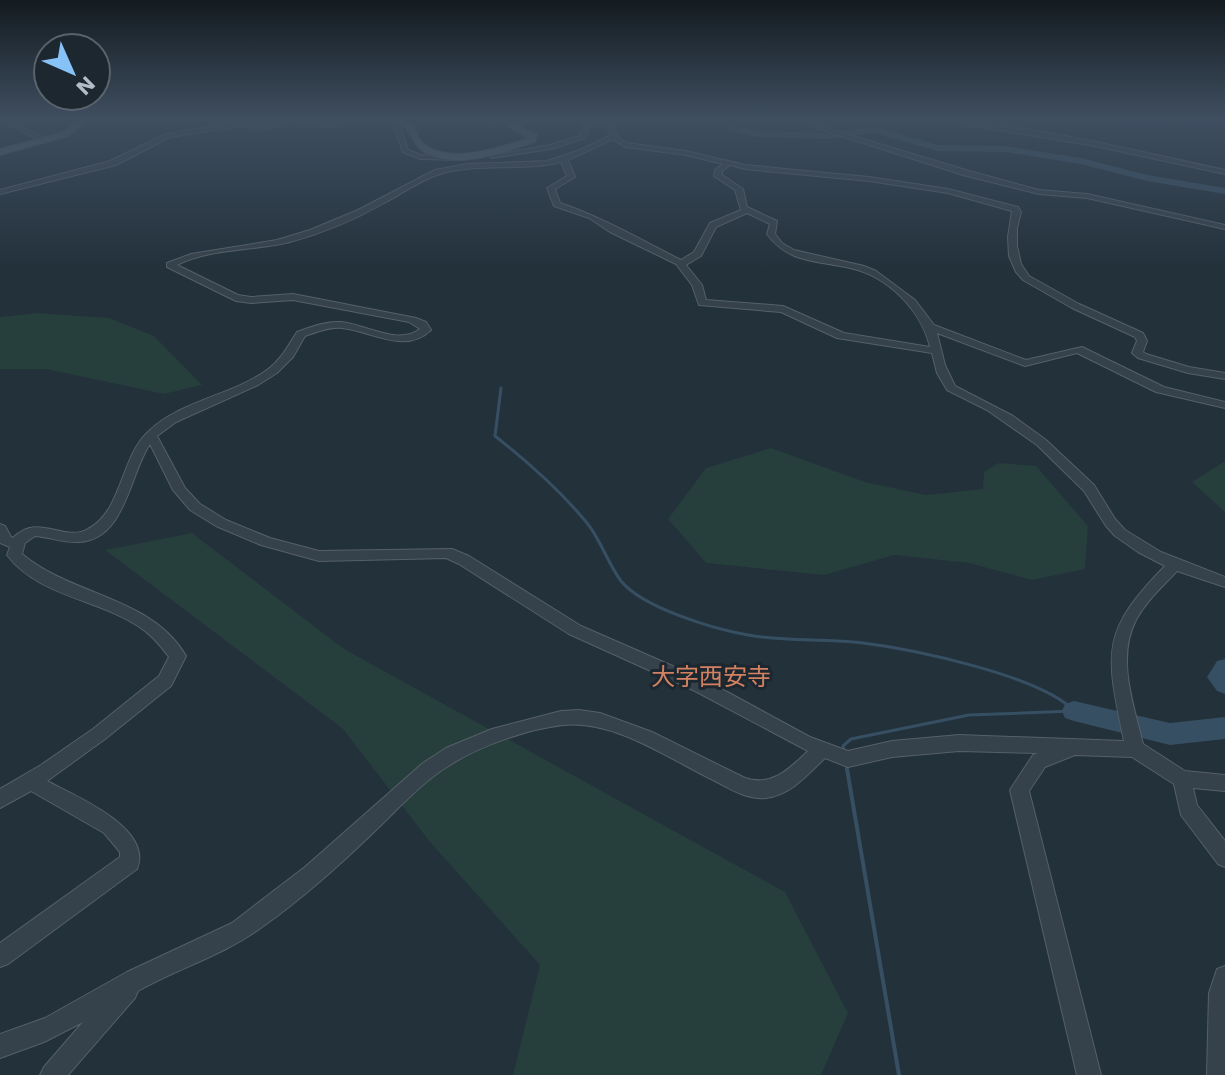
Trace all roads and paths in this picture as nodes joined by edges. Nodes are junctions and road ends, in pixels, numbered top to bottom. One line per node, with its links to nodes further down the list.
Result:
1 (93, 168): 7 (street)
2 (462, 168): 17 (street)
3 (568, 168): 12 (street)
4 (721, 168): 10 (street)
5 (766, 168): 9 (street)
6 (950, 168): 8 (street)
7 (0, 192)
8 (1039, 192): 9 (street); 11 (street)
9 (1015, 209): 15 (street)
10 (747, 210): 12 (street); 13 (street)
11 (1225, 227)
12 (680, 264): 14 (street)
13 (929, 327): 14 (street); 16 (street)
14 (936, 351): 20 (street)
15 (1225, 377)
16 (1225, 405)
17 (151, 435): 19 (street); 24 (street)
18 (0, 529): 19 (street)
19 (16, 544): 26 (street)
20 (1176, 563): 21 (street); 23 (street)
21 (1225, 582)
22 (1077, 748): 23 (street); 24 (street); 35 (street)
23 (1135, 749): 25 (street)
24 (822, 750): 32 (street)
25 (1182, 779): 27 (street); 29 (street)
26 (31, 781): 28 (street); 30 (street)
27 (1225, 783)
28 (0, 799)
29 (1225, 857)
30 (0, 956)
31 (1225, 977): 36 (street)
32 (135, 980): 33 (street); 34 (street)
33 (0, 1046)
34 (52, 1075)
35 (1089, 1075)
36 (1219, 1075)

